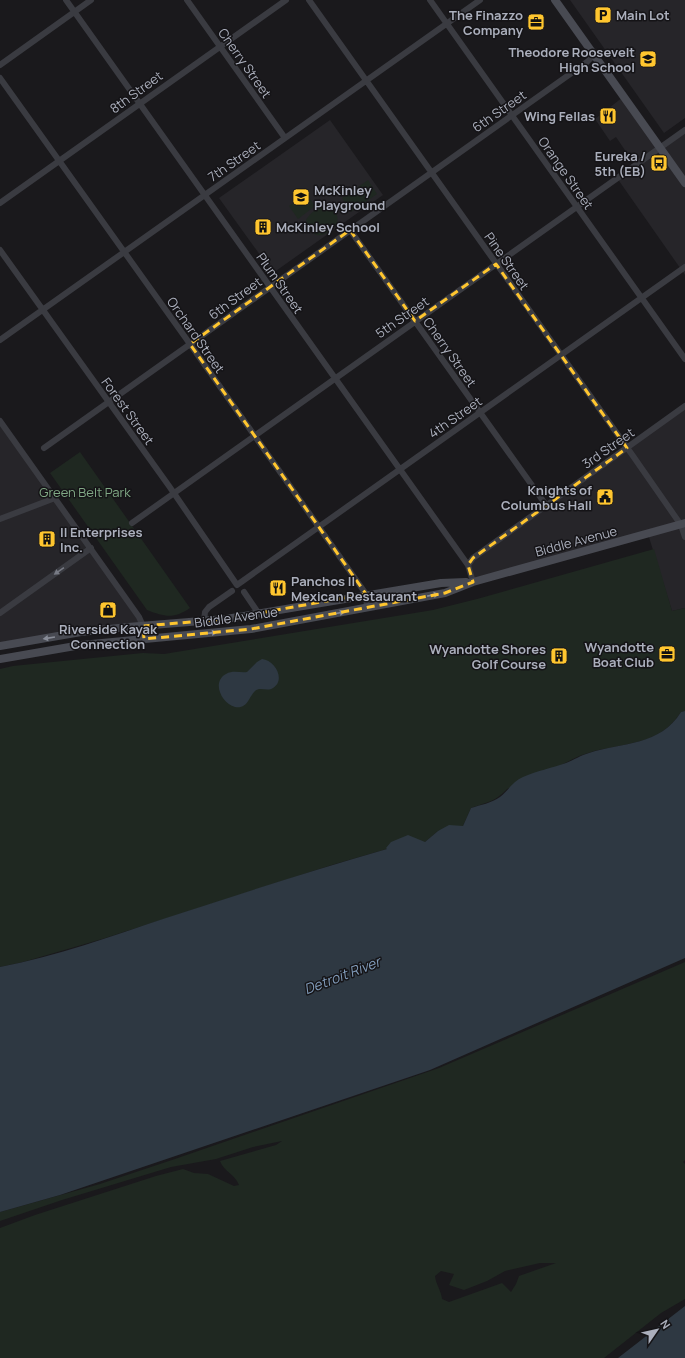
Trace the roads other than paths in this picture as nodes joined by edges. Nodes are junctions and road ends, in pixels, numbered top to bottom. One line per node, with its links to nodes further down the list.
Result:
1 (66, 0): 9 (street, Plum Street)
2 (91, 0): 9 (street)
3 (187, 0): 11 (street, Cherry Street)
4 (286, 0): 11 (street, 8th Street)
5 (309, 0): 15 (street, Pine Street)
6 (430, 0): 10 (street, Orange Street)
7 (480, 0): 10 (street, 7th Street)
8 (555, 0): 12 (main road)
9 (74, 12): 13 (street); 16 (street, Plum Street)
10 (447, 24): 15 (street, 7th Street); 17 (street, Orange Street)
11 (220, 46): 16 (street, 8th Street); 19 (street, Cherry Street)
12 (594, 55): 17 (street, 6th Street); 20 (main road)
13 (0, 65)
14 (0, 78): 21 (street, Orchard Street)
15 (366, 81): 19 (street, 7th Street); 22 (street, Pine Street)
16 (140, 104): 21 (street, 8th Street); 24 (street, Plum Street)
17 (512, 115): 22 (street, 6th Street); 26 (street, Orange Street)
18 (685, 130): 20 (street, 5th Street)
19 (285, 138): 24 (street, 7th Street)
20 (660, 148): 23 (main road); 26 (street, 5th Street)
21 (59, 161): 25 (street, 8th Street); 29 (street, Orchard Street)
22 (431, 173): 27 (street, 6th Street); 30 (street, Pine Street)
23 (685, 183)
24 (204, 195): 29 (street, 7th Street); 32 (street, Plum Street)
25 (0, 203)
26 (577, 207): 30 (street, 5th Street); 33 (street, Orange Street)
27 (350, 230): 32 (street, 6th Street); 35 (street, Cherry Street)
28 (0, 250): 34 (street, Forest Street)
29 (124, 253): 34 (street, 7th Street); 37 (street, Orchard Street)
30 (496, 264): 35 (street, 5th Street); 38 (street, Pine Street)
31 (685, 267): 33 (street, 4th Street)
32 (270, 287): 37 (street, 6th Street); 40 (street, Plum Street)
33 (642, 298): 38 (street, 4th Street); 39 (street, Orange Street)
34 (43, 310): 36 (street, 7th Street); 41 (street, Forest Street)
35 (415, 321): 40 (street, 5th Street); 43 (street, Cherry Street)
36 (0, 340)
37 (190, 344): 41 (street, 6th Street); 45 (street, Orchard Street)
38 (561, 355): 43 (street, 4th Street); 47 (street, Pine Street)
39 (685, 359)
40 (334, 379): 45 (street, 5th Street); 48 (street, Plum Street)
41 (108, 402): 46 (street, 6th Street); 49 (street, Forest Street)
42 (685, 406): 47 (street, 3rd Street)
43 (480, 413): 48 (street, 4th Street); 51 (street, Cherry Street)
44 (1, 425): 50 (street)
45 (254, 436): 49 (street, 5th Street); 55 (street, Orchard Street)
46 (44, 448)
47 (627, 448): 51 (street, 3rd Street); 54 (street, Pine Street)
48 (399, 470): 55 (street, 4th Street); 58 (street, Plum Street)
49 (174, 494): 53 (street, 5th Street); 60 (street, Forest Street)
50 (55, 498): 52 (street); 57 (street)
51 (546, 505): 58 (street, 3rd Street)
52 (0, 518)
53 (132, 522)
54 (683, 524): 56 (street, Pine Street); 59 (main road, Biddle Avenue)
55 (319, 528): 60 (street, 4th Street); 63 (street, Orchard Street)
56 (685, 537)
57 (91, 548): 65 (street, one-way to 65); 68 (street)
58 (468, 566): 59 (street, Plum Street)
59 (472, 582): 63 (main road, Biddle Avenue); 64 (main road, Biddle Avenue, one-way to 59)
60 (237, 585)
61 (232, 591): 67 (street)
62 (244, 592): 66 (street)
63 (366, 594): 64 (street, Orchard Street); 66 (main road, Biddle Avenue)
64 (368, 608): 69 (main road, Biddle Avenue, one-way to 64)
65 (0, 613)
66 (259, 614): 67 (main road, Biddle Avenue)
67 (204, 621): 68 (main road, Biddle Avenue)
68 (143, 626): 69 (street); 70 (main road, Biddle Avenue, one-way to 70)
69 (144, 639): 71 (main road, Biddle Avenue)
70 (0, 646)
71 (0, 659)

